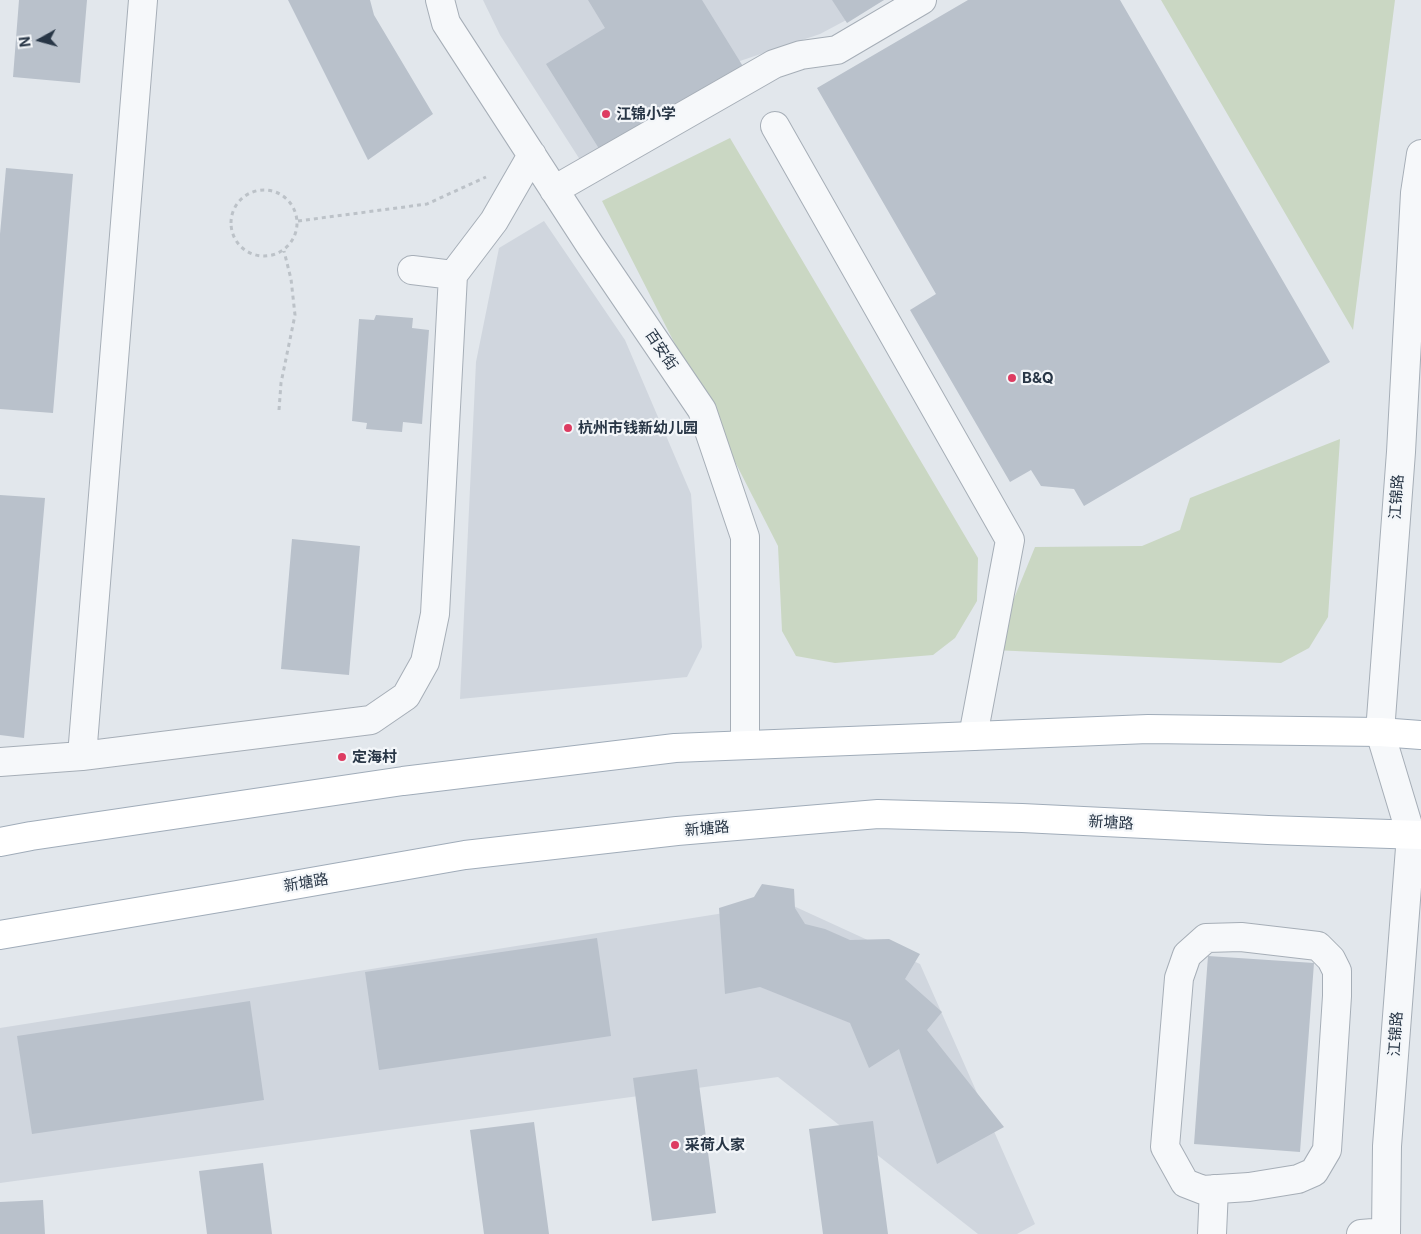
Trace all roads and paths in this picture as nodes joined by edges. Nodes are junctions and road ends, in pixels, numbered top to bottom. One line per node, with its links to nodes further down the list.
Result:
1 (144, 0): 18 (street)
2 (440, 0): 6 (street, 百安街)
3 (922, 0): 8 (street)
4 (775, 126): 16 (street)
5 (1421, 154): 14 (street, 江锦路)
6 (532, 156): 8 (street, 百安街); 12 (street)
7 (488, 176): 9 (path)
8 (554, 190): 17 (street, 百安街)
9 (298, 221): 10 (path); 10 (path)
10 (284, 251): 13 (path)
11 (412, 270): 12 (street)
12 (453, 275): 18 (street)
13 (279, 410)
14 (1380, 732): 15 (main road); 16 (main road); 20 (street, 江锦路)
15 (1421, 735)
16 (973, 736): 17 (main road)
17 (745, 745): 21 (main road)
18 (82, 756): 19 (street)
19 (0, 762)
20 (1418, 829): 22 (main road, 新塘路); 24 (street, 江锦路)
21 (0, 842)
22 (0, 935)
23 (1214, 1189): 23 (street); 25 (street)
24 (1377, 1233)
25 (1212, 1234)

